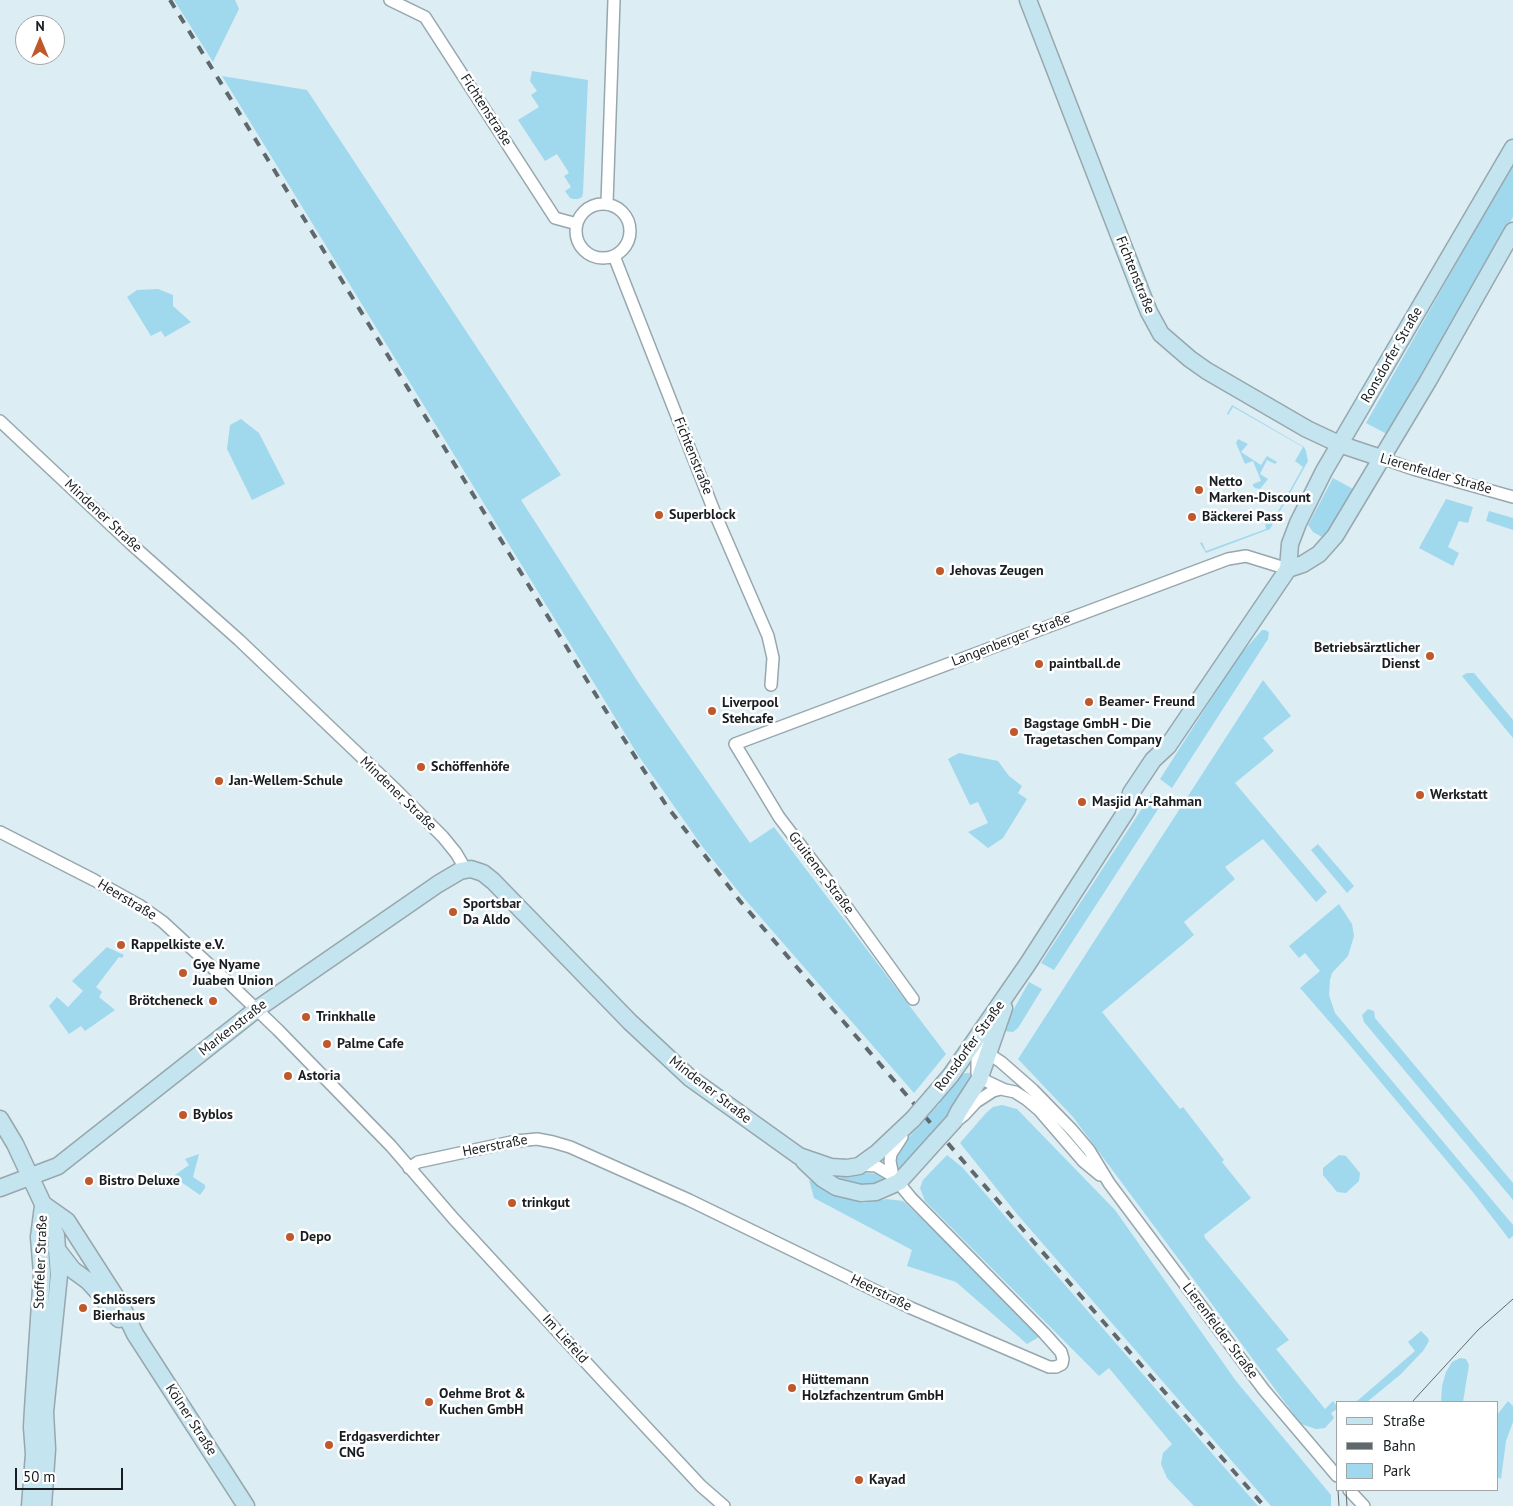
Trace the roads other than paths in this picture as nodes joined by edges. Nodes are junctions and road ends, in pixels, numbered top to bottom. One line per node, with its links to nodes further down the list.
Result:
1 (390, 0): 6 (street, Fichtenstraße)
2 (614, 0): 5 (street)
3 (1028, 0): 10 (main road, Fichtenstraße)
4 (1513, 148): 10 (main road, Ronsdorfer Straße)
5 (607, 203): 6 (street); 8 (street)
6 (577, 224): 8 (street)
7 (1513, 231): 12 (main road)
8 (614, 256): 15 (street, Fichtenstraße)
9 (0, 421): 18 (street, Mindener Straße)
10 (1339, 444): 11 (main road, Fichtenstraße); 14 (main road, Ronsdorfer Straße)
11 (1359, 451): 12 (main road, Lierenfelder Straße)
12 (1381, 458): 13 (street, Lierenfelder Straße); 14 (main road)
13 (1513, 496)
14 (1288, 569): 16 (street, Langenberger Straße); 19 (main road, Ronsdorfer Straße)
15 (771, 684)
16 (735, 744): 20 (street, Gruitener Straße)
17 (0, 832): 21 (street, Heerstraße)
18 (466, 870): 21 (main road, Markenstraße); 28 (main road, Mindener Straße)
19 (1017, 979): 22 (main road, Ronsdorfer Straße); 22 (main road, Ronsdorfer Straße)
20 (913, 999)
21 (257, 1009): 30 (street, Heerstraße); 31 (main road, Markenstraße)
22 (980, 1050): 23 (main road, Ronsdorfer Straße); 26 (main road, Ronsdorfer Straße, bridge); 33 (street, Lierenfelder Straße)
23 (980, 1077): 24 (street, Lierenfelder Straße); 27 (main road, Ronsdorfer Straße)
24 (1005, 1090): 27 (street); 33 (street, Lierenfelder Straße)
25 (0, 1119): 31 (main road, Kölner Straße)
26 (910, 1122): 29 (main road, Ronsdorfer Straße); 32 (street)
27 (954, 1122): 32 (main road, Ronsdorfer Straße, bridge)
28 (799, 1156): 29 (main road, Mindener Straße); 32 (main road, Mindener Straße)
29 (859, 1166): 32 (street, Mindener Straße)
30 (409, 1168): 37 (street, Heerstraße); 44 (street, Im Liefeld)
31 (30, 1175): 34 (main road, Markenstraße); 35 (main road, Kölner Straße)
32 (896, 1179): 37 (street, Mindener Straße)
33 (1109, 1183): 39 (street, Lierenfelder Straße)
34 (0, 1188)
35 (43, 1204): 36 (main road, Kölner Straße); 38 (main road, Kölner Straße); 41 (main road, Stoffeler Straße)
36 (66, 1273): 38 (main road, Kölner Straße); 42 (main road, Stoffeler Straße)
37 (1044, 1333)
38 (135, 1334): 43 (main road, Kölner Straße)
39 (1336, 1475)
40 (1350, 1491): 45 (street)
41 (30, 1506)
42 (43, 1506)
43 (246, 1506)
44 (724, 1506)
45 (1364, 1506)

